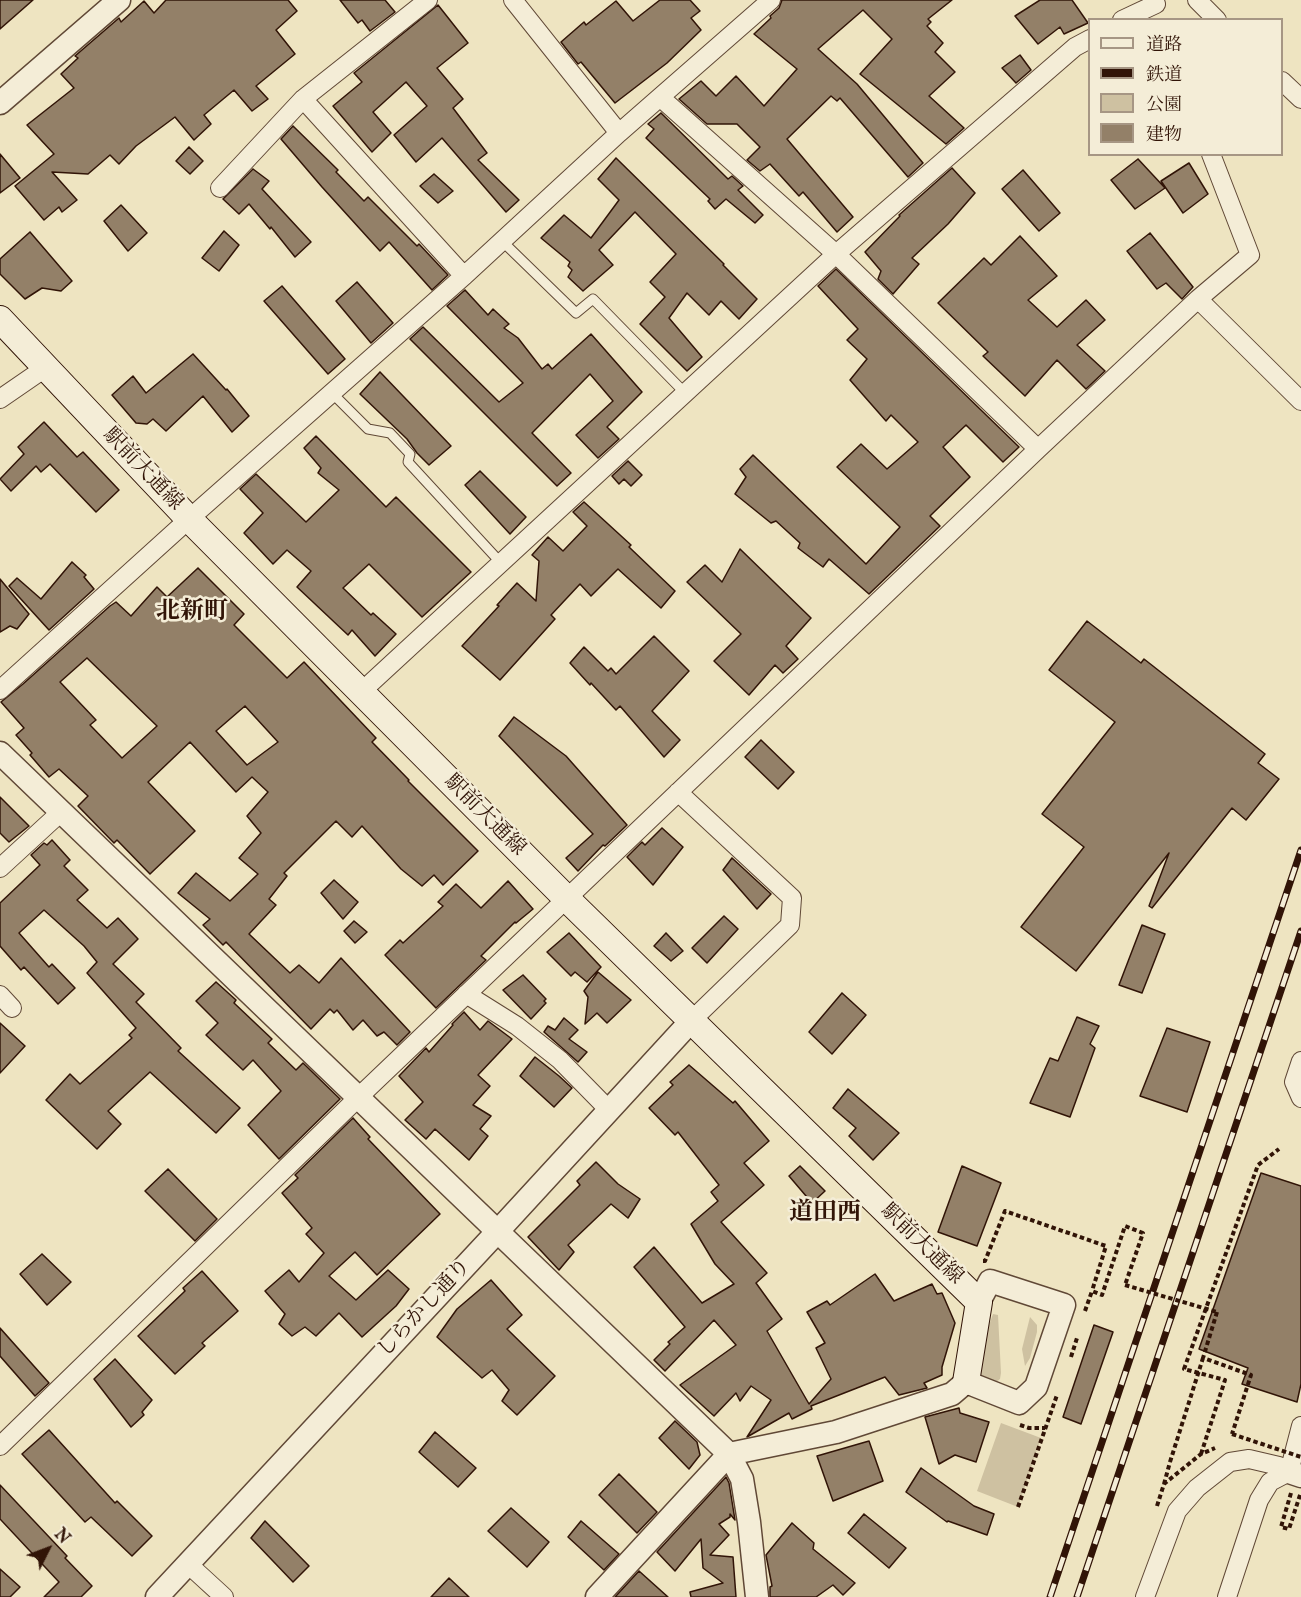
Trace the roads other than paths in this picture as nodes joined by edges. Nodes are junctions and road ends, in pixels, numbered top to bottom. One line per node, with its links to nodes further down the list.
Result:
1 (119, 0): 14 (street)
2 (428, 0): 12 (street)
3 (513, 0): 15 (street)
4 (771, 0): 11 (street)
5 (1197, 0): 8 (street)
6 (1157, 8): 7 (street)
7 (1128, 18)
8 (1215, 18)
9 (1088, 40): 19 (street)
10 (1283, 83): 13 (street)
11 (661, 98): 15 (street); 19 (street)
12 (303, 99): 17 (street); 20 (street)
13 (1301, 99)
14 (0, 103)
15 (619, 133): 18 (street)
16 (1212, 156): 21 (street)
17 (220, 188)
18 (502, 241): 20 (street); 25 (lane)
19 (836, 254): 25 (street); 28 (street)
20 (464, 276): 24 (street)
21 (1198, 299): 27 (street); 28 (street)
22 (0, 319): 23 (main road, 駅前大通線)
23 (45, 368): 26 (street); 29 (main road, 駅前大通線)
24 (332, 393): 29 (street); 30 (lane)
25 (685, 393): 30 (street)
26 (0, 399)
27 (1301, 401)
28 (1038, 449): 34 (street)
29 (189, 519): 31 (street); 32 (main road, 駅前大通線)
30 (501, 563): 32 (street)
31 (0, 690)
32 (361, 692): 37 (main road, 駅前大通線)
33 (0, 753): 35 (street)
34 (678, 792): 37 (street); 39 (street)
35 (61, 812): 36 (street); 41 (street)
36 (0, 868)
37 (567, 899): 38 (street); 39 (main road, 駅前大通線)
38 (466, 994): 41 (street); 43 (street)
39 (692, 1020): 43 (street, しらかし通り); 45 (main road, 駅前大通線)
40 (1301, 1061): 42 (street)
41 (359, 1097): 44 (street); 48 (street)
42 (1301, 1098)
43 (609, 1110): 44 (street, しらかし通り)
44 (498, 1231): 49 (street); 51 (street, しらかし通り)
45 (979, 1302): 46 (main road); 46 (street)
46 (966, 1382): 49 (street)
47 (1301, 1426): 50 (street)
48 (0, 1446)
49 (729, 1454): 54 (street); 55 (street)
50 (1295, 1474): 56 (street); 57 (street)
51 (188, 1564): 52 (street, しらかし通り); 53 (street)
52 (157, 1597)
53 (224, 1597)
54 (597, 1597)
55 (757, 1597)
56 (1145, 1597)
57 (1227, 1597)

